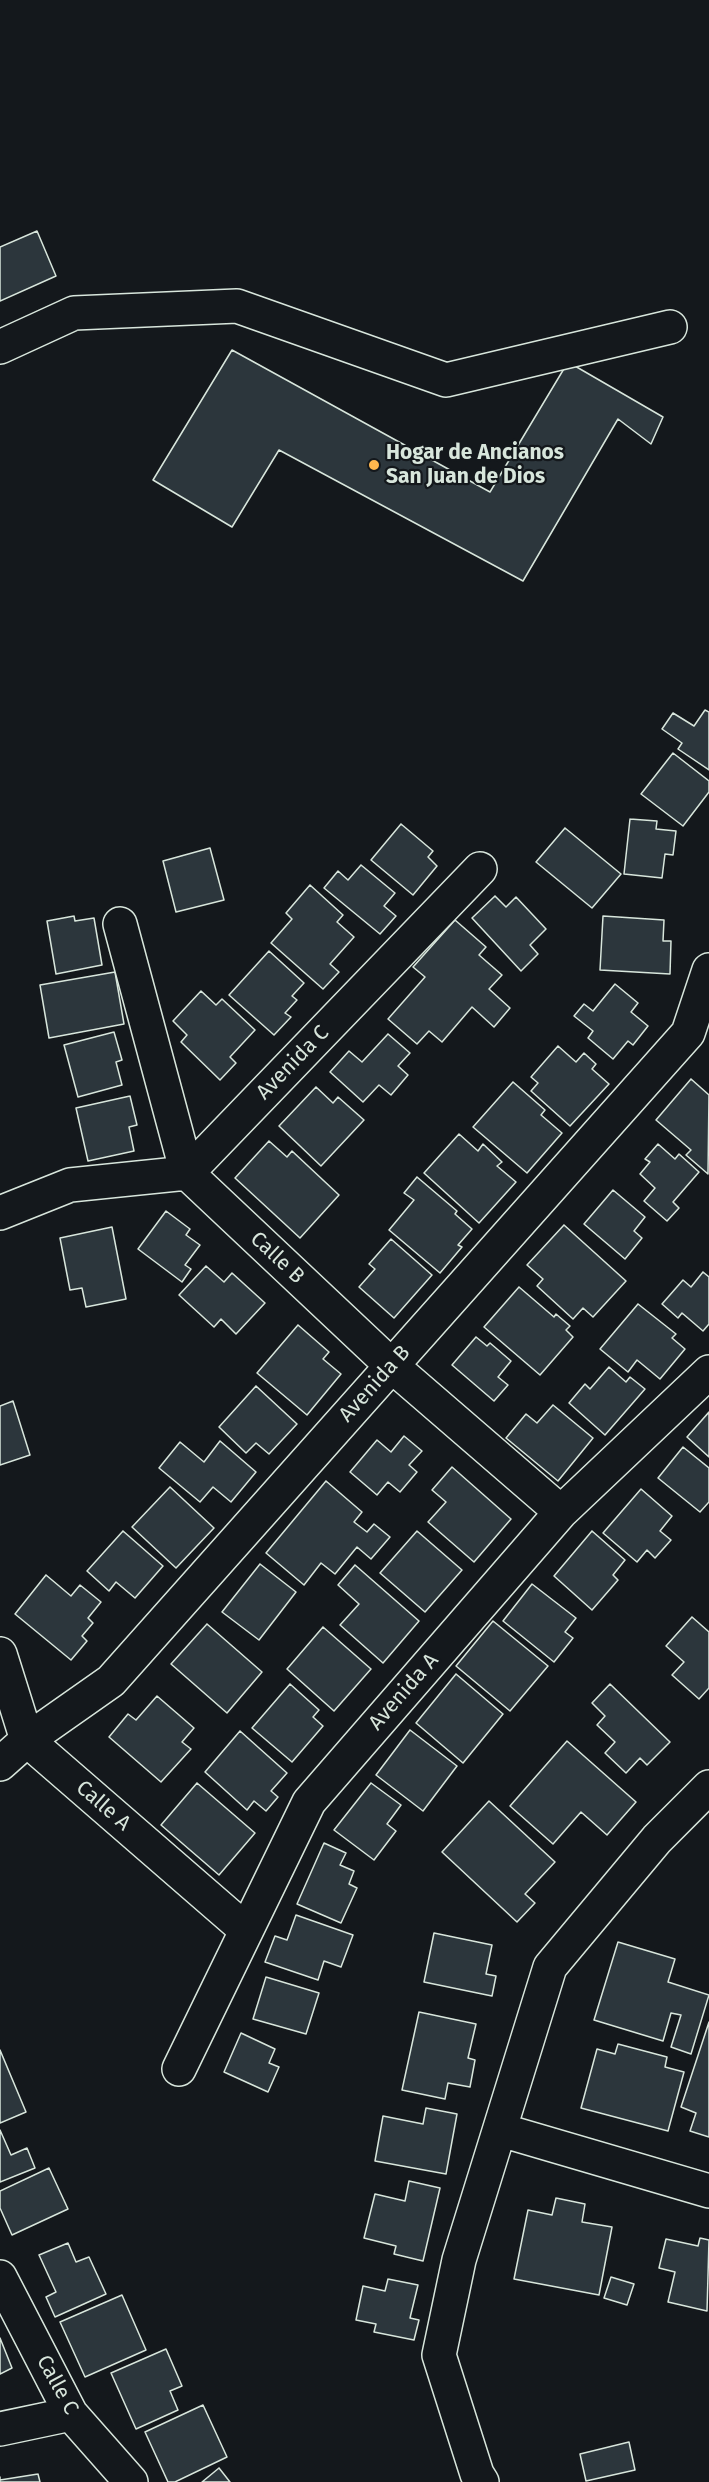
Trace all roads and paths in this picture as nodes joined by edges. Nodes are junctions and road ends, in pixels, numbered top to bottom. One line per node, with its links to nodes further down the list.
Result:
1 (670, 327): 2 (street)
2 (0, 347)
3 (480, 870): 6 (street, Avenida C)
4 (120, 924): 6 (street)
5 (709, 970): 8 (street, Avenida B)
6 (187, 1173): 7 (street); 8 (street, Calle B)
7 (0, 1213)
8 (392, 1366): 10 (street, Calle B); 12 (street, Avenida B)
9 (709, 1372): 10 (street, Avenida A)
10 (561, 1512): 15 (street, Avenida A)
11 (0, 1654): 12 (street)
12 (27, 1740): 13 (street, Avenida B); 15 (street, Calle A)
13 (0, 1764)
14 (709, 1787): 17 (street)
15 (246, 1930): 16 (street, Avenida A)
16 (179, 2069)
17 (501, 2130): 18 (street); 23 (street)
18 (709, 2192)
19 (0, 2277): 20 (street, Calle C)
20 (71, 2414): 21 (street); 22 (street, Calle C)
21 (0, 2429)
22 (131, 2482)
23 (482, 2482)

